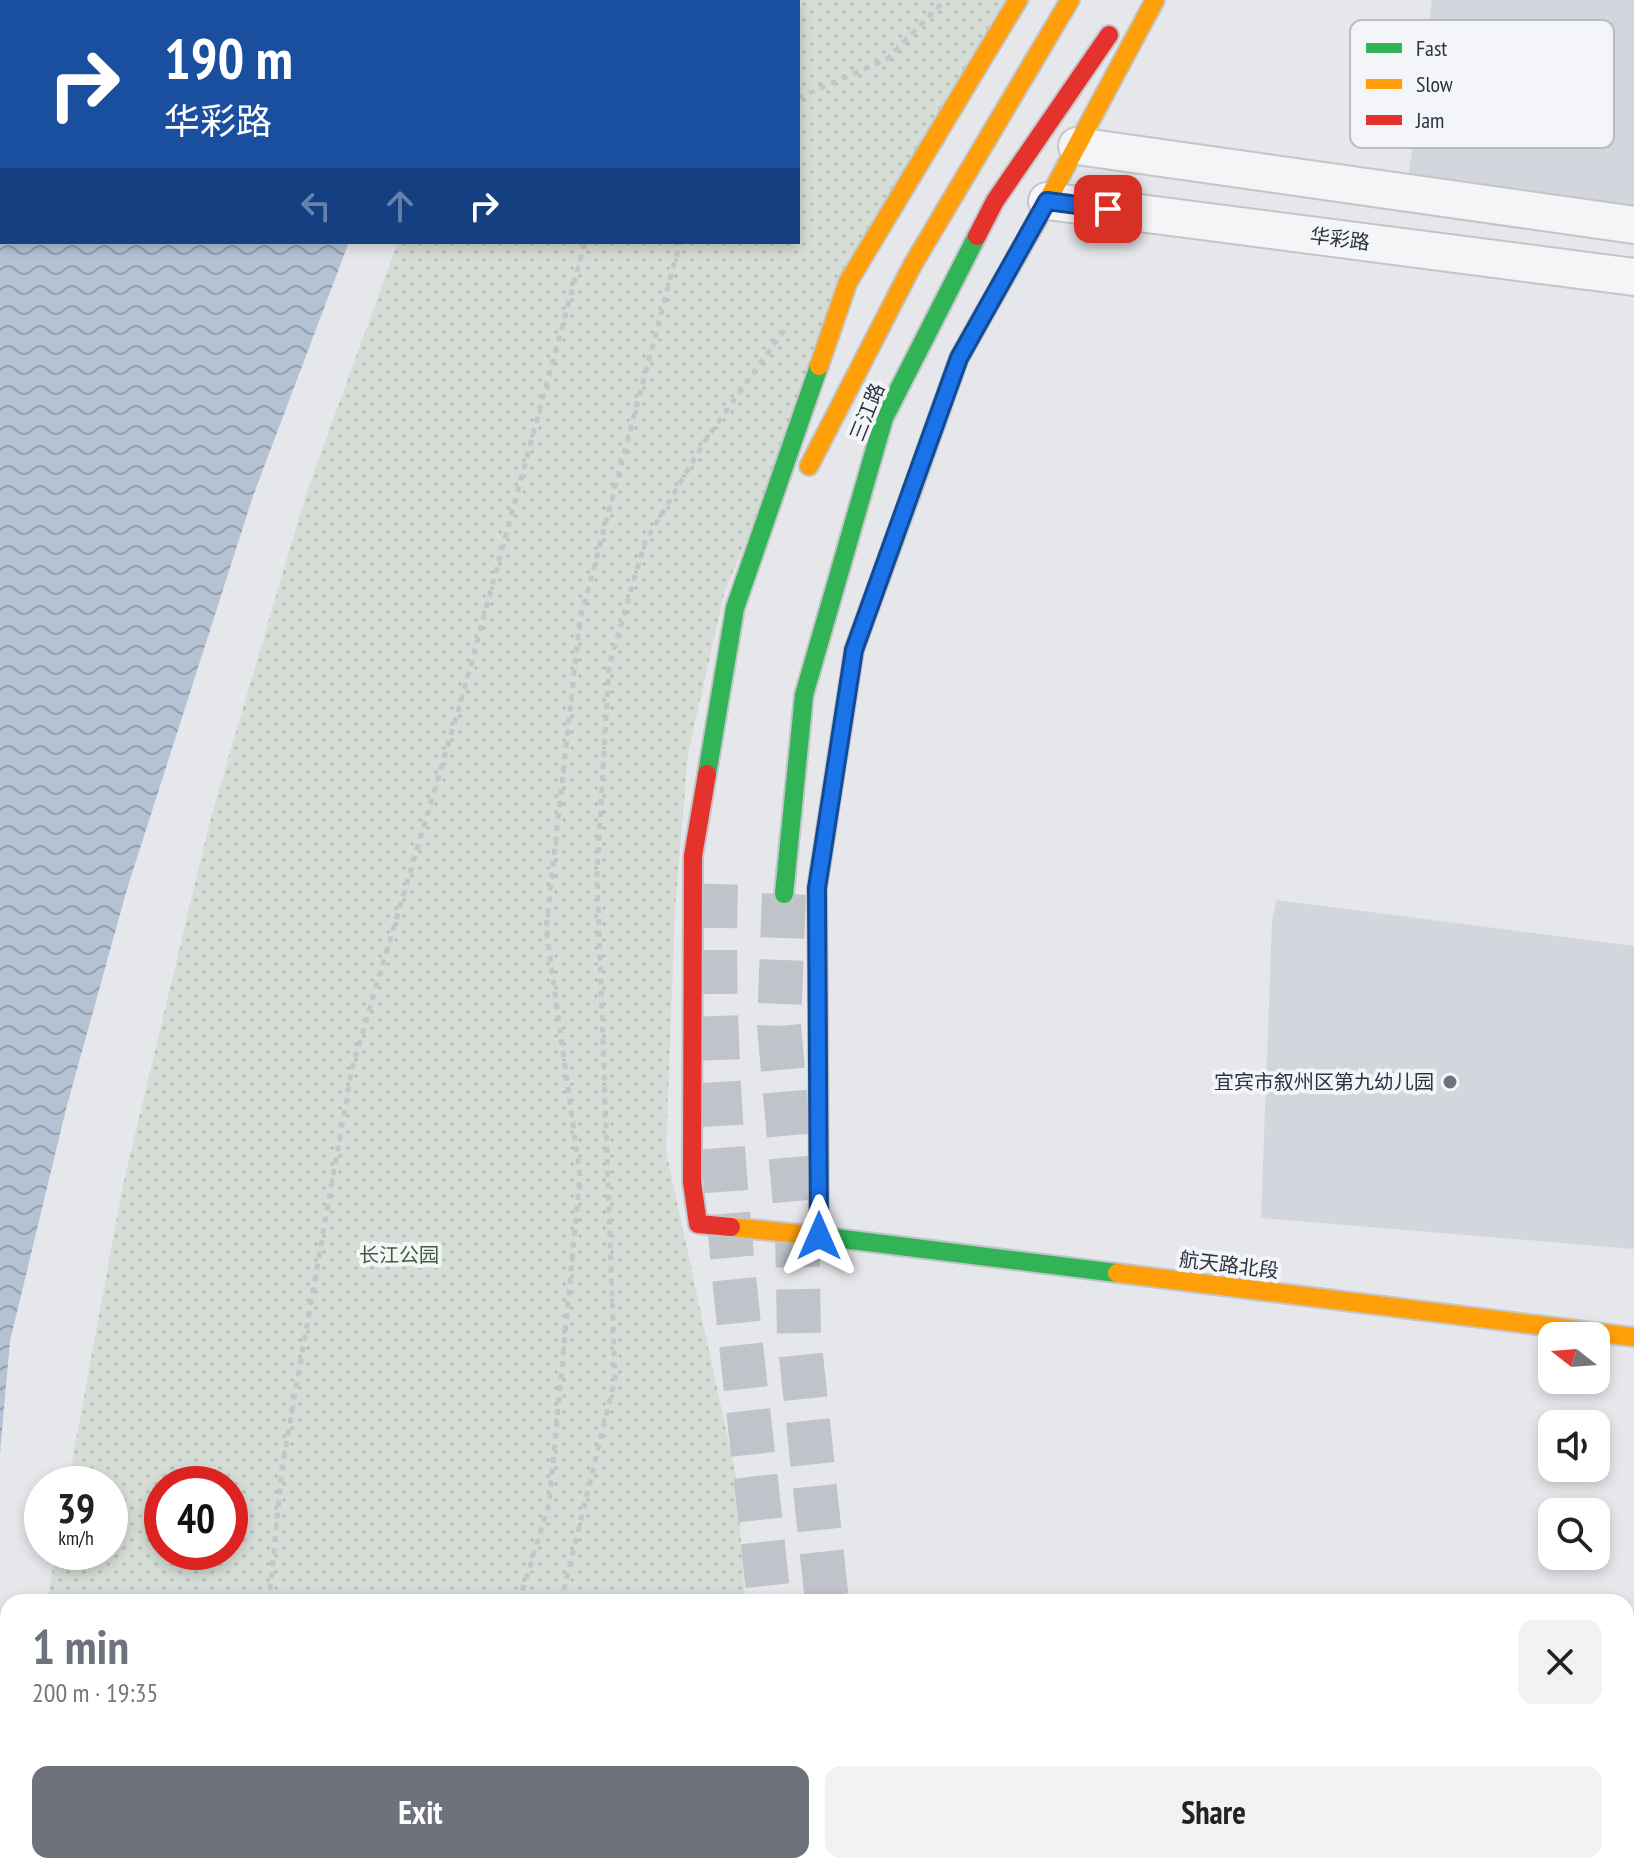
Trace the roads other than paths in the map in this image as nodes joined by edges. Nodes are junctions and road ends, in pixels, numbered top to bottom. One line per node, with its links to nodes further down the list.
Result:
1 (1018, 0): 13 (street, 航天路北段)
2 (1070, 0): 9 (street, 三江路)
3 (1155, 0): 5 (street)
4 (1123, 14): 12 (street, 三江路)
5 (1077, 146): 6 (street); 7 (street)
6 (1047, 201): 8 (street, 华彩路); 13 (street)
7 (1634, 225)
8 (1634, 277)
9 (799, 489)
10 (748, 647): 11 (street)
11 (718, 821)
12 (784, 894)
13 (819, 1236): 14 (street, 航天路北段)
14 (1634, 1337)

